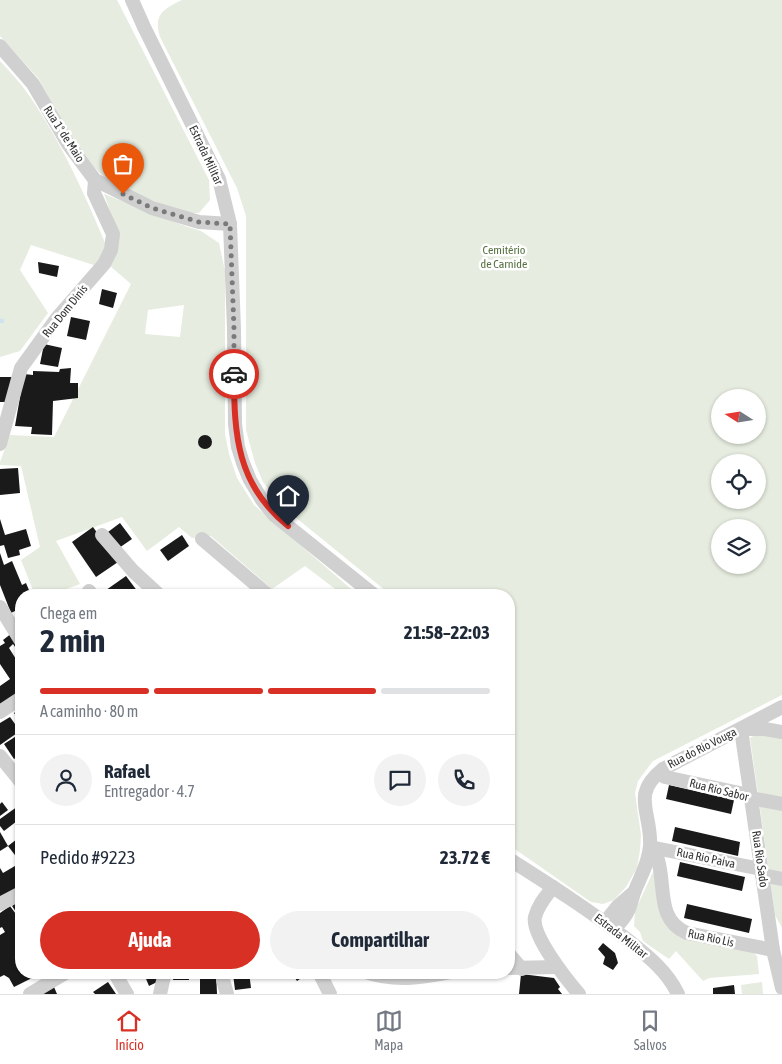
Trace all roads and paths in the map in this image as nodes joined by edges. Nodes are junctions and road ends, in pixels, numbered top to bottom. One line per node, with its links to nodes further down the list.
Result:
1 (132, 0): 4 (street, Estrada Militar)
2 (0, 46): 3 (street, Rua 1º de Maio)
3 (95, 180): 4 (street, Rua 1º de Maio); 5 (street, Rua Dom Dinis)
4 (230, 224): 10 (street, Estrada Militar)
5 (0, 444)
6 (102, 535): 8 (street)
7 (202, 539): 9 (street)
8 (153, 589)
9 (261, 589)
10 (366, 589)
11 (0, 607): 12 (street)
12 (15, 631)
13 (15, 702): 15 (street)
14 (782, 707): 16 (street, Rua do Rio Vouga)
15 (0, 712)
16 (741, 729): 17 (street); 19 (street, Rua do Rio Vouga); 21 (street, Rua Rio Sado)
17 (782, 732)
18 (0, 756): 20 (street)
19 (662, 768): 21 (street, Rua Rio Sabor); 23 (street, Rua do Rio Vouga)
20 (15, 775)
21 (751, 798): 22 (street, Rua Rio Sabor); 25 (street, Rua Rio Sado)
22 (782, 804)
23 (650, 847): 25 (street, Rua Rio Paiva); 30 (street, Rua do Rio Vouga); 31 (street, Rua Rio Lis)
24 (515, 863): 27 (street, Estrada Militar)
25 (762, 872): 26 (street, Rua Rio Paiva); 31 (street, Rua Rio Sado)
26 (782, 879)
27 (553, 887): 30 (street, Estrada Militar); 32 (street)
28 (15, 896): 29 (street)
29 (0, 904)
30 (610, 926): 46 (street, Estrada Militar)
31 (773, 950): 39 (street, Rua Rio Sado)
32 (557, 967): 33 (street); 45 (street)
33 (515, 968)
34 (55, 979): 40 (street)
35 (118, 979): 41 (street)
36 (163, 979): 42 (street)
37 (223, 979): 43 (street)
38 (322, 979): 44 (street)
39 (782, 988)
40 (30, 994)
41 (127, 994)
42 (160, 994)
43 (227, 994)
44 (330, 994)
45 (578, 994)
46 (678, 994)

